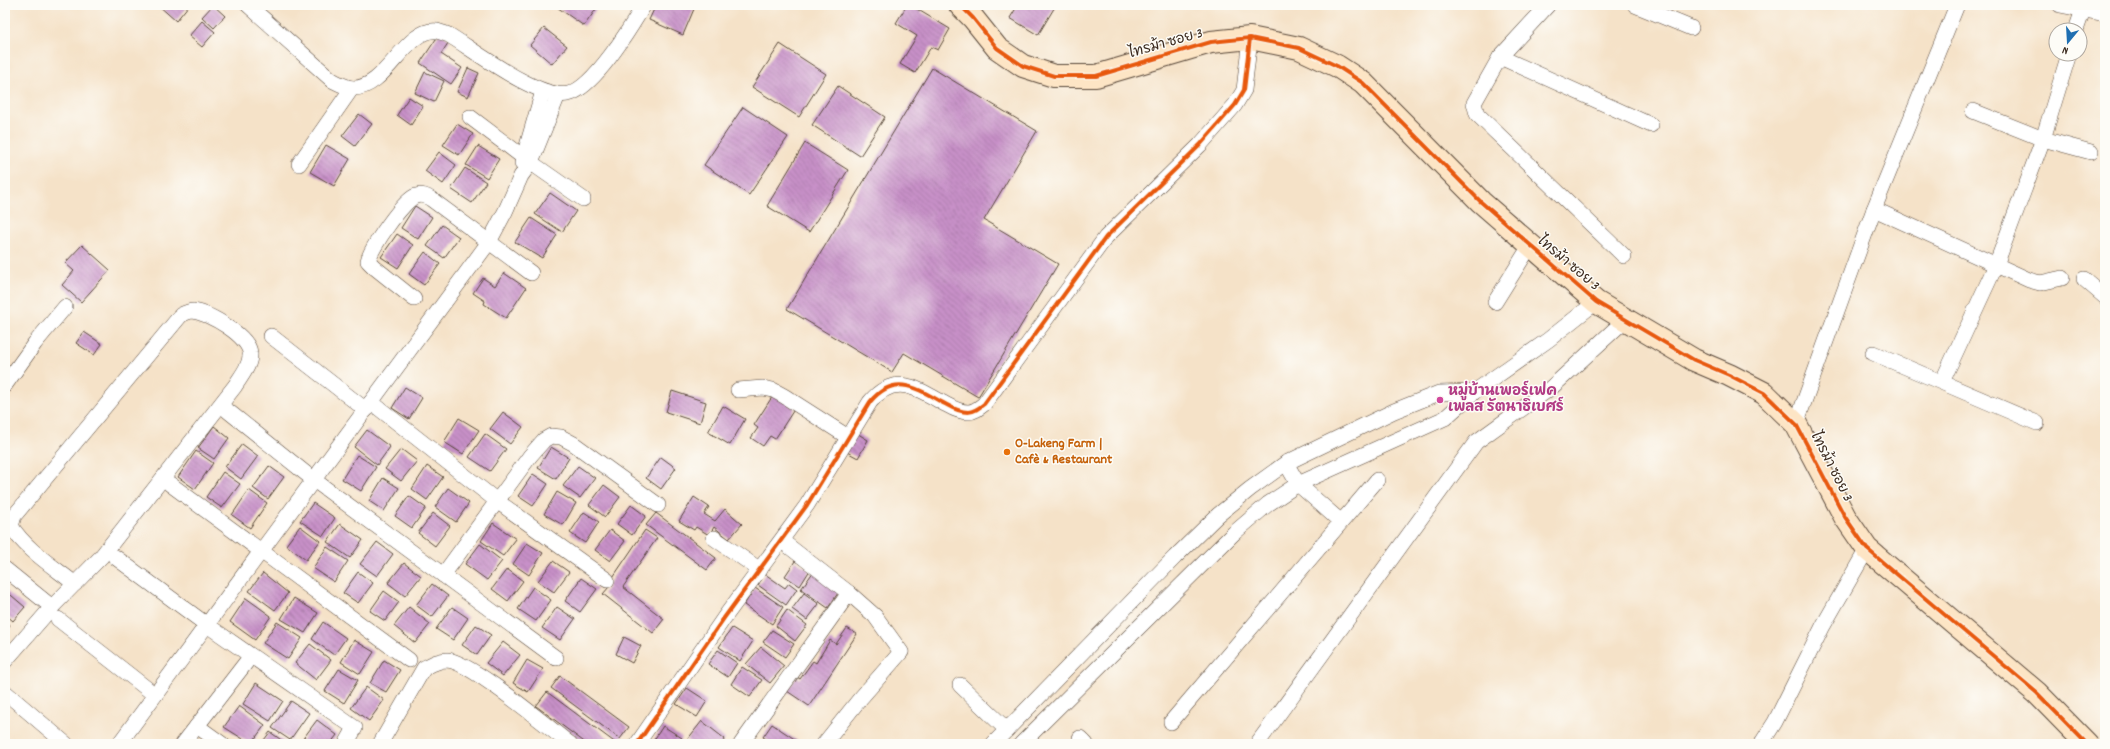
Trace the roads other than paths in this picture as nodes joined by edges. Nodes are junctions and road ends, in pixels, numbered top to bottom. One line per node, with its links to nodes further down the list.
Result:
1 (248, 5): 15 (street)
2 (644, 5): 17 (street)
3 (960, 5): 12 (street, ไทรม้า ซอย 3)
4 (1548, 5): 13 (street)
5 (1634, 5): 11 (street)
6 (1957, 5): 26 (street)
7 (2060, 5): 8 (street)
8 (2083, 10): 9 (street); 10 (street)
9 (2105, 14)
10 (2079, 22)
11 (1691, 28)
12 (1250, 38): 28 (street, ไทรม้า ซอย 3); 50 (street)
13 (1500, 57): 20 (street); 29 (street)
14 (2067, 62): 21 (street)
15 (352, 88): 16 (street); 24 (street)
16 (543, 91): 17 (street); 23 (street)
17 (558, 95): 23 (street)
18 (1973, 111): 21 (street)
19 (470, 117): 23 (street)
20 (1651, 125)
21 (2043, 139): 22 (street); 30 (street)
22 (2091, 152)
23 (527, 160): 25 (street); 27 (street)
24 (299, 164)
25 (583, 199)
26 (1874, 209): 30 (street); 49 (street)
27 (488, 242): 31 (street); 35 (street); 46 (street)
28 (1530, 246): 36 (street); 37 (street, ไทรม้า ซอย 3)
29 (1624, 256)
30 (1996, 265): 32 (street); 42 (street)
31 (531, 274)
32 (2062, 278)
33 (2084, 278): 34 (street)
34 (2105, 297)
35 (414, 299)
36 (1495, 302)
37 (1596, 302): 39 (street, ไทรม้า ซอย 3); 45 (street)
38 (65, 307): 43 (street)
39 (1625, 320): 49 (street, ไทรม้า ซอย 3); 96 (street)
40 (271, 336): 46 (street)
41 (1873, 353): 42 (street)
42 (1942, 382): 48 (street)
43 (5, 385)
44 (738, 390): 50 (street)
45 (1474, 392): 51 (street); 55 (street)
46 (368, 406): 52 (street); 56 (street)
47 (228, 411): 52 (street)
48 (2037, 423)
49 (1796, 424): 61 (street, ไทรม้า ซอย 3)
50 (848, 437): 60 (street)
51 (1286, 463): 55 (street); 76 (street)
52 (314, 480): 62 (street); 66 (street)
53 (1376, 480): 58 (street)
54 (170, 484): 62 (street)
55 (1298, 484): 58 (street); 77 (street)
56 (497, 501): 57 (street); 66 (street); 67 (street)
57 (658, 505)
58 (1340, 521): 81 (street)
59 (714, 538): 65 (street)
60 (784, 538): 65 (street); 69 (street)
61 (1867, 548): 97 (street); 98 (street, ไทรม้า ซอย 3)
62 (262, 551): 71 (street); 74 (street)
63 (115, 557): 71 (street)
64 (5, 570): 70 (street)
65 (760, 570): 91 (street)
66 (443, 575): 73 (street)
67 (607, 580)
68 (75, 584): 68 (street); 70 (street)
69 (849, 593): 92 (street); 93 (street)
70 (55, 613): 75 (street); 80 (street)
71 (207, 625): 72 (street); 80 (street)
72 (251, 656): 82 (street); 88 (street)
73 (556, 658)
74 (409, 660)
75 (5, 661)
76 (1066, 669): 77 (street); 83 (street)
77 (1082, 682): 95 (street)
78 (960, 685): 83 (street)
79 (5, 692): 84 (street)
80 (155, 695): 85 (street)
81 (1171, 722)
82 (197, 726): 86 (street); 87 (street)
83 (1007, 730): 94 (street)
84 (66, 744)
85 (119, 744)
86 (183, 744)
87 (222, 744)
88 (346, 744)
89 (380, 744): 90 (street)
90 (570, 744)
91 (637, 744)
92 (741, 744)
93 (824, 744)
94 (993, 744)
95 (1021, 744)
96 (1257, 744)
97 (1761, 744)
98 (2087, 744)

